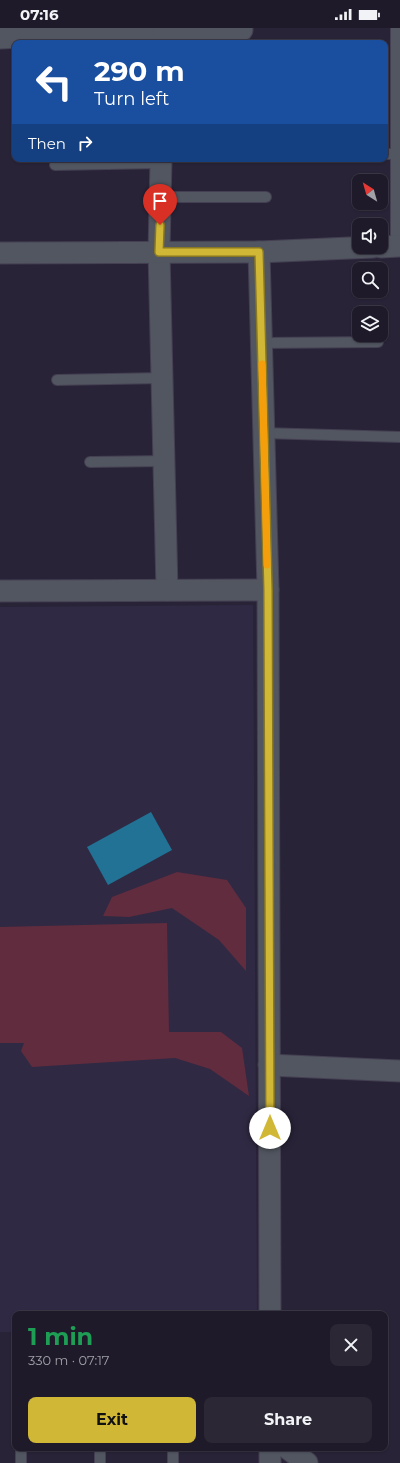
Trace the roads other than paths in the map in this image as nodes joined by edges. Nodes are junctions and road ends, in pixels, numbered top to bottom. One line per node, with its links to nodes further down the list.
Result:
1 (396, 28): 6 (lane)
2 (242, 30): 3 (street)
3 (164, 34): 4 (street)
4 (0, 38)
5 (388, 154): 6 (lane)
6 (396, 154): 12 (lane)
7 (134, 162): 9 (lane)
8 (161, 162): 10 (street)
9 (55, 165)
10 (161, 197): 11 (lane); 14 (street)
11 (266, 197)
12 (392, 246)
13 (352, 248): 15 (street)
14 (159, 252): 15 (street); 16 (street); 19 (street)
15 (259, 252): 17 (street)
16 (0, 253)
17 (262, 342): 18 (lane); 21 (street)
18 (352, 342)
19 (162, 378): 20 (lane); 23 (street)
20 (57, 380)
21 (264, 433): 22 (lane); 26 (street)
22 (400, 437)
23 (164, 461): 24 (lane); 25 (street)
24 (90, 462)
25 (167, 590): 26 (street); 27 (street)
26 (268, 590): 28 (street)
27 (0, 591)
28 (269, 1065): 29 (street); 30 (street)
29 (400, 1071)
30 (270, 1311)
31 (21, 1451): 36 (lane)
32 (100, 1451): 37 (lane)
33 (173, 1451): 38 (lane)
34 (270, 1451): 39 (street)
35 (291, 1451): 40 (street)
36 (21, 1463)
37 (100, 1463)
38 (173, 1463)
39 (270, 1463)
40 (307, 1463)

